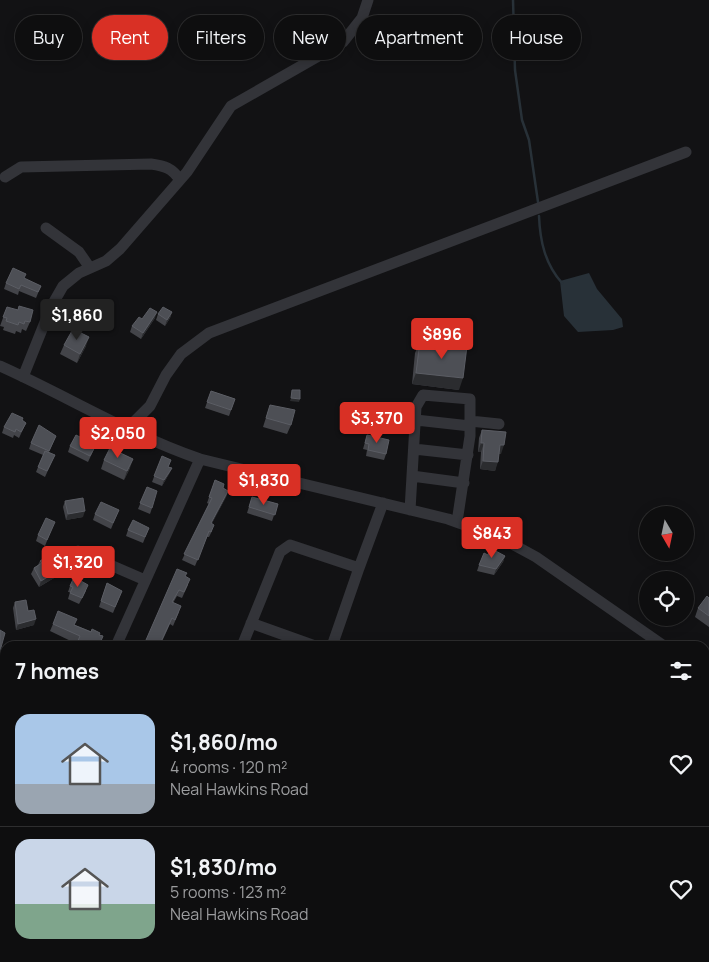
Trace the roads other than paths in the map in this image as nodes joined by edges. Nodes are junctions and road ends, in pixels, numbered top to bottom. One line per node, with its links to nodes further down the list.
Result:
1 (368, 0): 4 (street)
2 (686, 152): 12 (street)
3 (5, 177): 4 (street)
4 (180, 180): 6 (street)
5 (46, 228): 6 (street)
6 (90, 268): 8 (street)
7 (0, 366): 8 (street)
8 (23, 377): 12 (street)
9 (416, 420): 10 (street); 10 (street); 13 (street)
10 (470, 423): 11 (street); 14 (street)
11 (499, 424)
12 (127, 429): 15 (street)
13 (414, 449): 14 (street); 16 (street)
14 (468, 455): 17 (street)
15 (200, 459): 18 (street); 23 (street)
16 (412, 476): 17 (street); 19 (street)
17 (464, 483): 20 (street)
18 (383, 503): 19 (street); 22 (street)
19 (410, 510): 20 (street)
20 (457, 522): 29 (street)
21 (78, 551): 23 (street)
22 (359, 568): 24 (street); 28 (street)
23 (146, 580): 25 (street)
24 (251, 622): 26 (street); 27 (street)
25 (118, 641)
26 (244, 641)
27 (302, 641)
28 (334, 641)
29 (657, 641)

